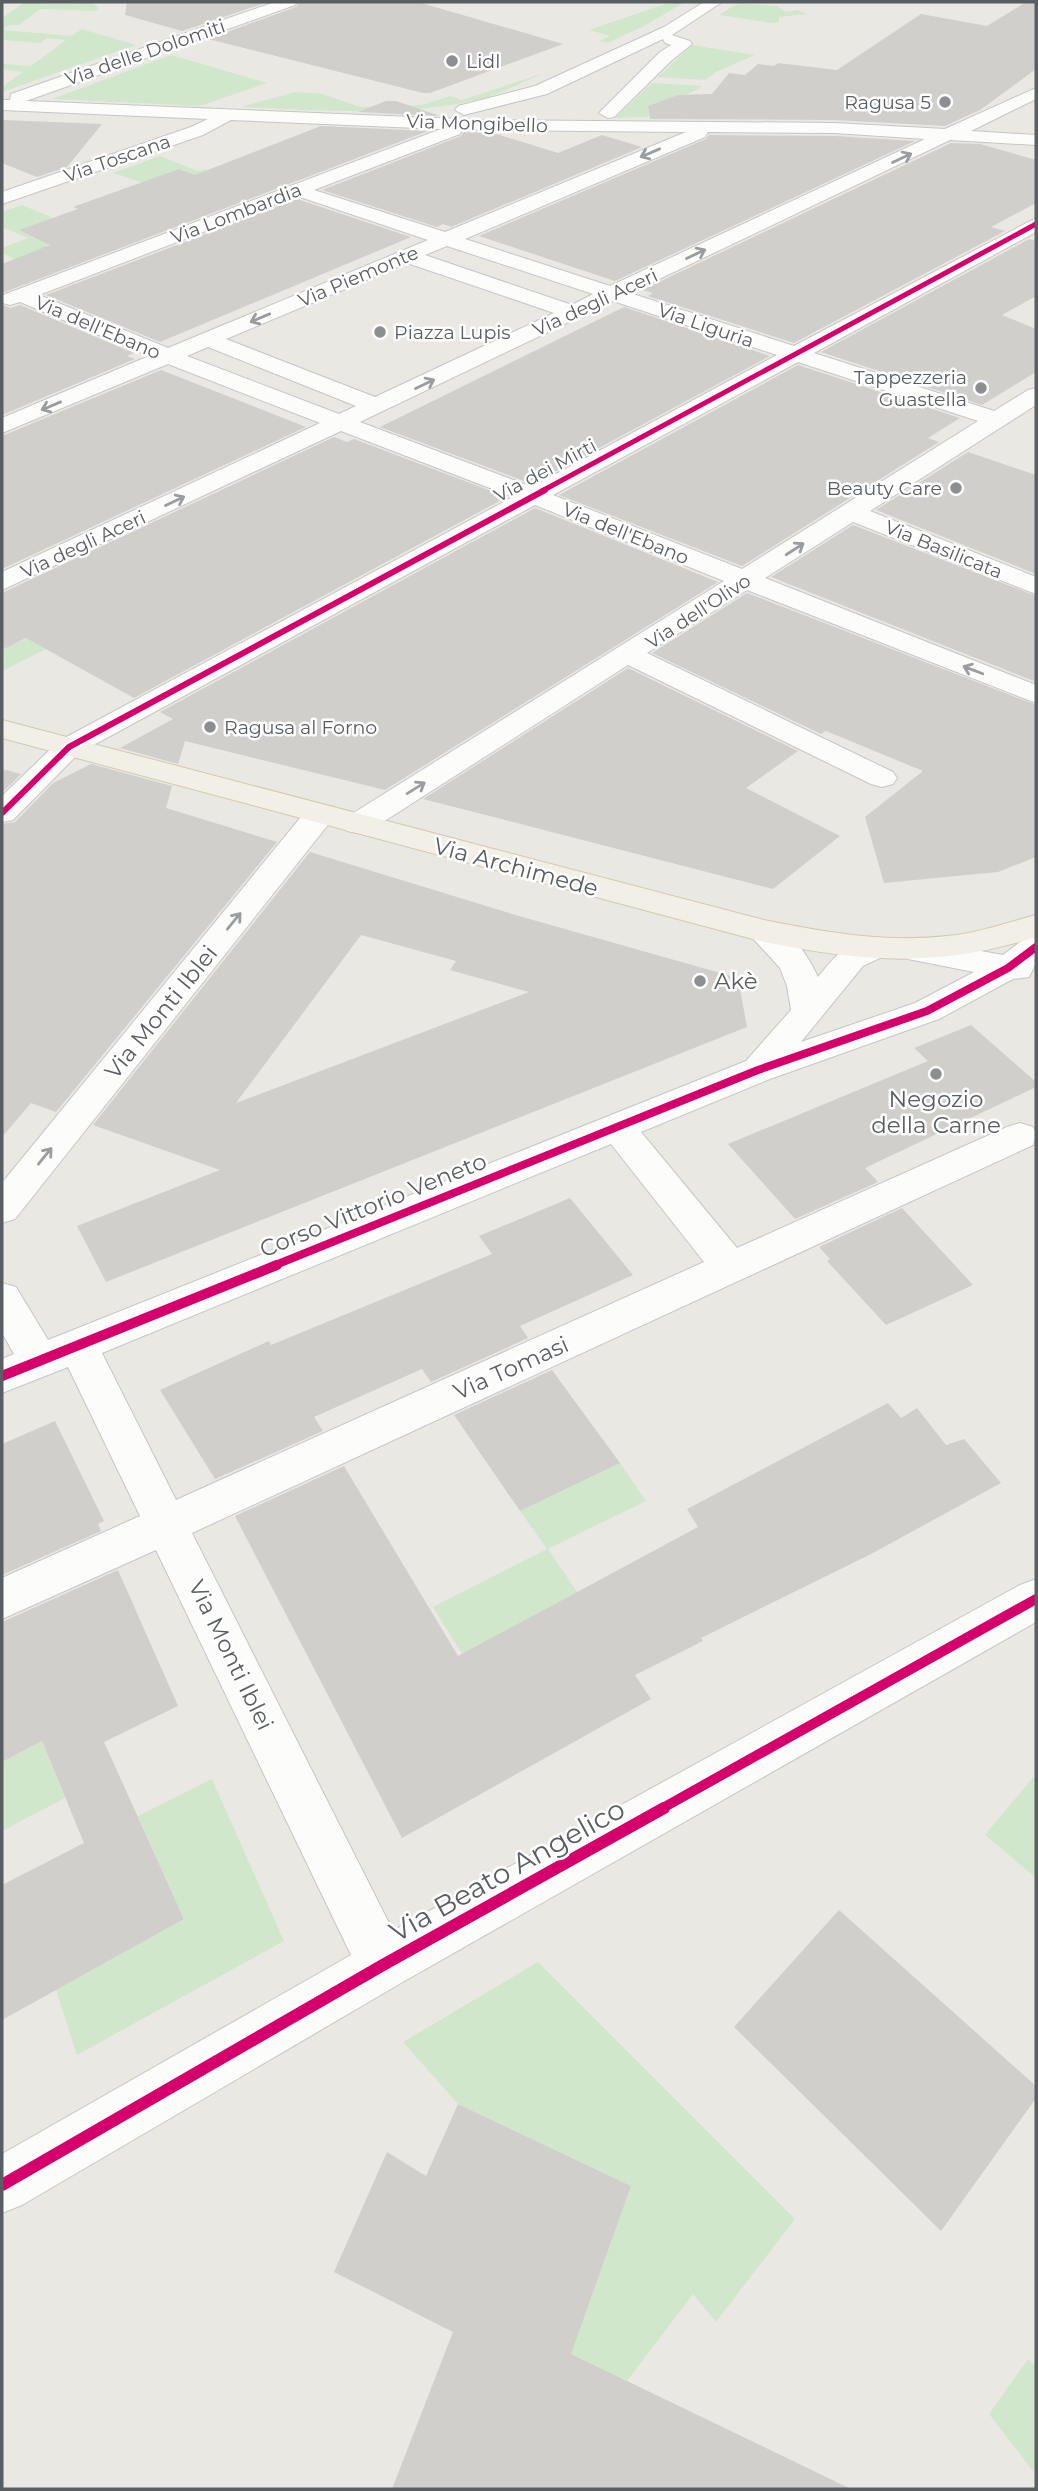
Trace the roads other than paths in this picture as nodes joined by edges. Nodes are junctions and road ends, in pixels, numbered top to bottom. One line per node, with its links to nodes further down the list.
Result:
1 (289, 2): 6 (street, Via delle Dolomiti)
2 (715, 2): 3 (street)
3 (657, 36): 4 (street); 10 (street)
4 (541, 90): 7 (street); 9 (street)
5 (1036, 93): 8 (street, Via degli Aceri)
6 (2, 104): 11 (street, Via Mongibello)
7 (495, 104): 12 (street); 14 (street)
8 (1028, 104): 13 (street, Via degli Aceri)
9 (530, 110): 14 (street); 15 (street)
10 (608, 113)
11 (231, 114): 12 (street, Via Mongibello); 20 (street, Via Toscana)
12 (380, 120): 14 (street, Via Mongibello)
13 (976, 123): 17 (street, Via degli Aceri); 18 (street)
14 (486, 124): 15 (street, Via Mongibello); 19 (street, Via Lombardia)
15 (560, 125): 16 (street, Via Mongibello)
16 (713, 127): 17 (street, Via Mongibello); 22 (street, Via Piemonte, one-way to 22)
17 (952, 134): 18 (street, Via Mongibello); 24 (street, Via degli Aceri, one-way to 17)
18 (1031, 138)
19 (296, 190): 22 (street, Via Liguria); 25 (street, Via Lombardia)
20 (2, 198)
21 (1036, 224): 28 (street, Via dei Mirti)
22 (445, 239): 23 (street, Via Piemonte); 24 (street, Via Liguria)
23 (407, 256): 26 (street); 27 (street, Via Piemonte, one-way to 27)
24 (613, 293): 26 (street, Via degli Aceri); 28 (street, Via Liguria)
25 (11, 298): 29 (street, Via dell'Ebano)
26 (573, 312): 31 (street, Via degli Aceri, one-way to 26)
27 (208, 340): 29 (street, Via Piemonte); 31 (street)
28 (795, 355): 32 (street, Via Liguria); 35 (street, Via dei Mirti)
29 (169, 357): 33 (street, Via dell'Ebano); 34 (street, Via Piemonte, one-way to 34)
30 (1036, 396): 32 (street, Via dell'Olivo)
31 (378, 406): 33 (street, Via degli Aceri)
32 (997, 420): 36 (street, Via dell'Olivo)
33 (342, 423): 35 (street, Via dell'Ebano); 38 (street, Via degli Aceri, one-way to 33)
34 (2, 426)
35 (534, 496): 37 (street, Via dell'Ebano); 43 (street, Via dei Mirti)
36 (852, 513): 37 (street, Via dell'Olivo, one-way to 36); 39 (street, Via Basilicata)
37 (746, 581): 40 (street, Via dell'Olivo); 41 (street, Via dell'Ebano, one-way to 37)
38 (2, 582)
39 (1036, 586)
40 (629, 655): 44 (street); 47 (street, Via dell'Olivo, one-way to 40)
41 (1036, 695)
42 (2, 729): 43 (main road, Via Archimede)
43 (69, 747): 45 (street, Via dei Mirti); 46 (main road, Via Archimede)
44 (882, 778)
45 (2, 813)
46 (320, 814): 47 (main road, Via Archimede); 58 (street, Via Monti Iblei, one-way to 46)
47 (358, 824): 49 (main road, Via Archimede)
48 (1036, 926): 51 (main road, Via Archimede)
49 (763, 932): 51 (main road, Via Archimede); 54 (street)
50 (1036, 947): 52 (street, Corso Vittorio Veneto)
51 (897, 950): 52 (street); 53 (street); 54 (street)
52 (1022, 970): 53 (street, Corso Vittorio Veneto)
53 (927, 1011): 55 (street, Corso Vittorio Veneto)
54 (808, 1012): 55 (street)
55 (758, 1070): 56 (street, Corso Vittorio Veneto)
56 (617, 1127): 59 (street); 61 (street, Corso Vittorio Veneto)
57 (1020, 1136): 59 (street, Via Tomasi)
58 (2, 1209)
59 (731, 1268): 63 (street, Via Tomasi)
60 (2, 1297): 61 (street, Via Monti Iblei)
61 (58, 1352): 62 (street, Corso Vittorio Veneto); 63 (street, Via Monti Iblei)
62 (2, 1376)
63 (167, 1524): 64 (street, Via Tomasi); 66 (street, Via Monti Iblei)
64 (2, 1599)
65 (1036, 1599): 66 (street, Via Beato Angelico)
66 (383, 1965): 67 (street, Via Beato Angelico)
67 (2, 2185)

